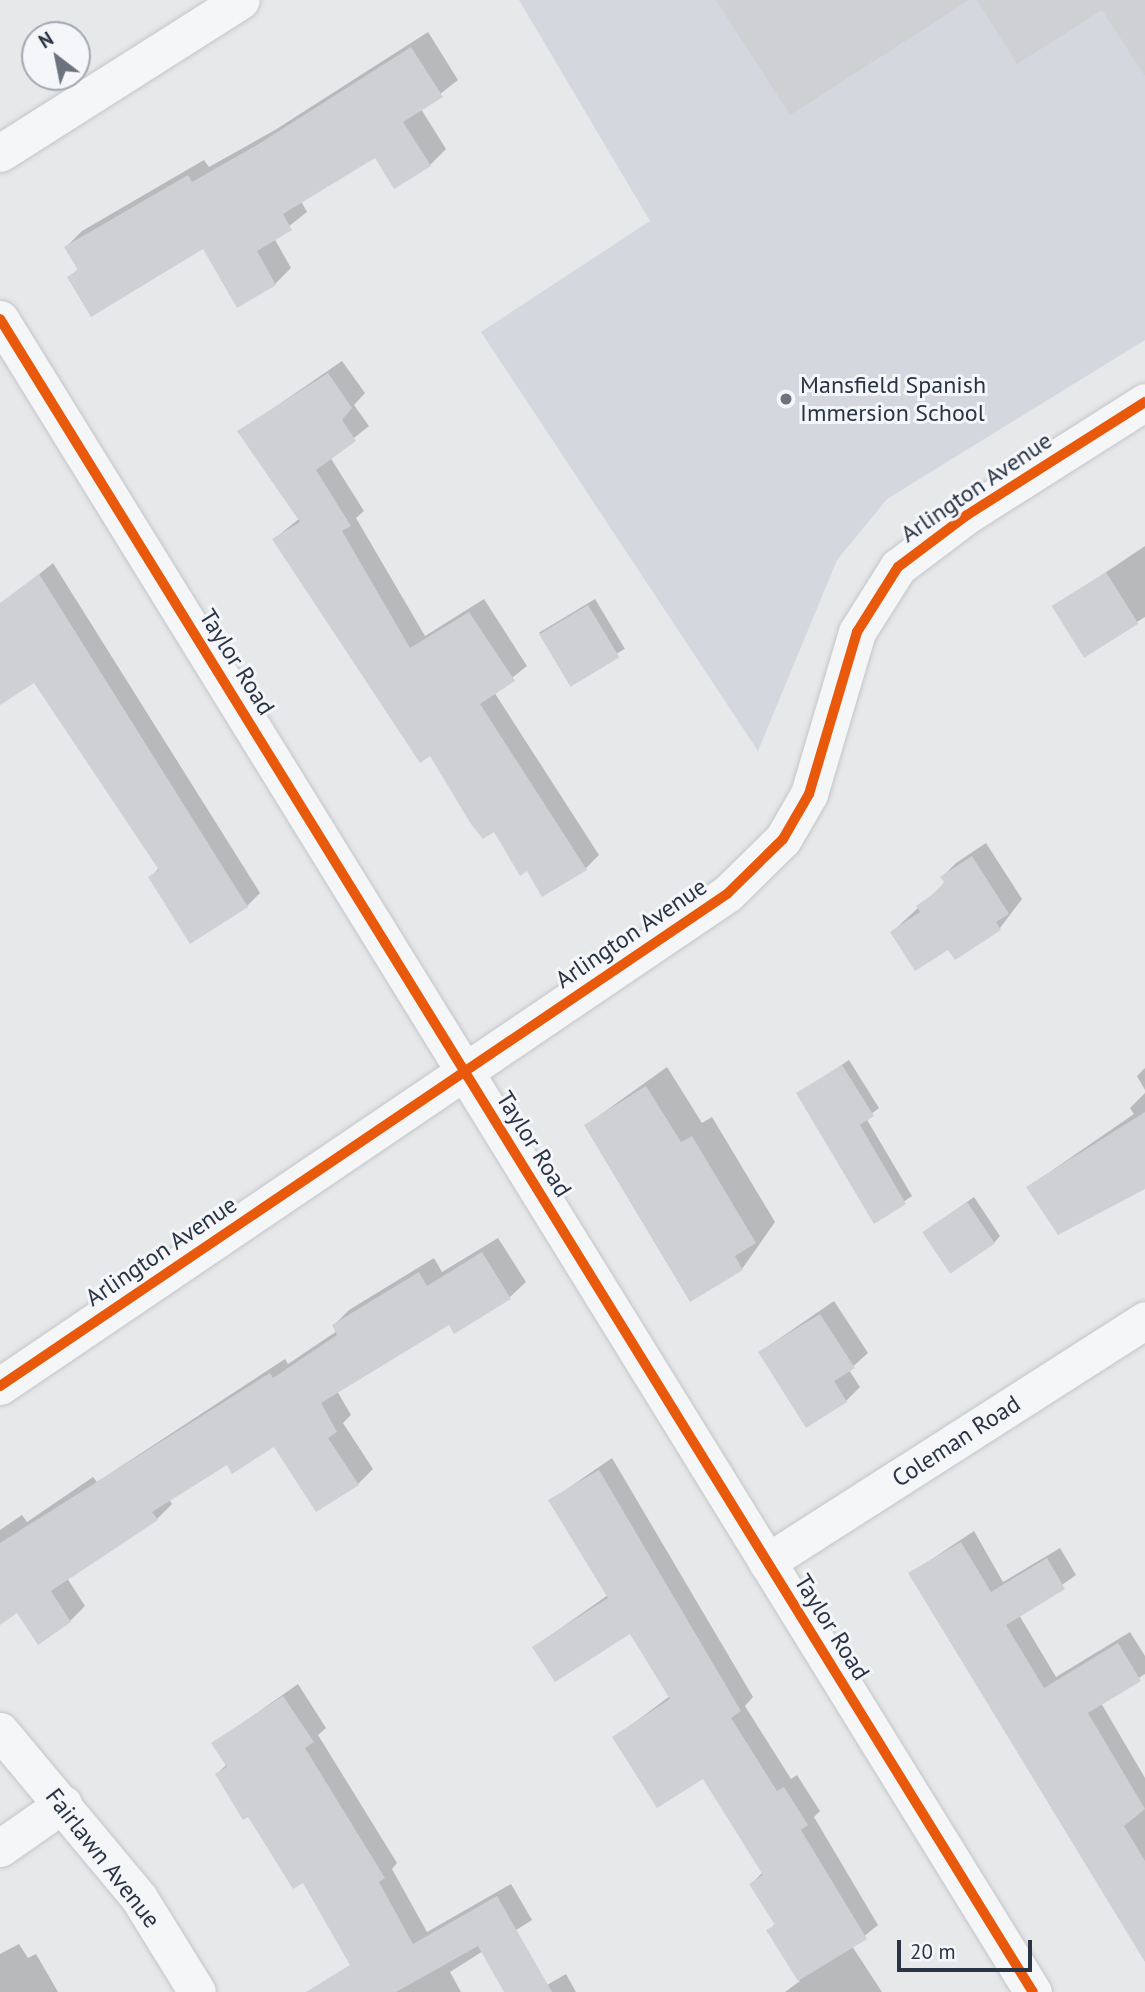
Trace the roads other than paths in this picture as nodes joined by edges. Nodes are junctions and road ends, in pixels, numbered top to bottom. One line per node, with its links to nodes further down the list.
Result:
1 (241, 0): 2 (street)
2 (0, 153)
3 (0, 318): 5 (street, Taylor Road)
4 (1145, 402): 5 (street, Arlington Avenue)
5 (464, 1070): 7 (street, Arlington Avenue); 8 (street, Taylor Road)
6 (1145, 1320): 8 (street, Coleman Road)
7 (0, 1386)
8 (767, 1562): 13 (street, Taylor Road)
9 (0, 1731): 10 (street, Fairlawn Avenue)
10 (62, 1804): 11 (street); 12 (street, Fairlawn Avenue)
11 (0, 1848)
12 (197, 1992)
13 (1033, 1992)

